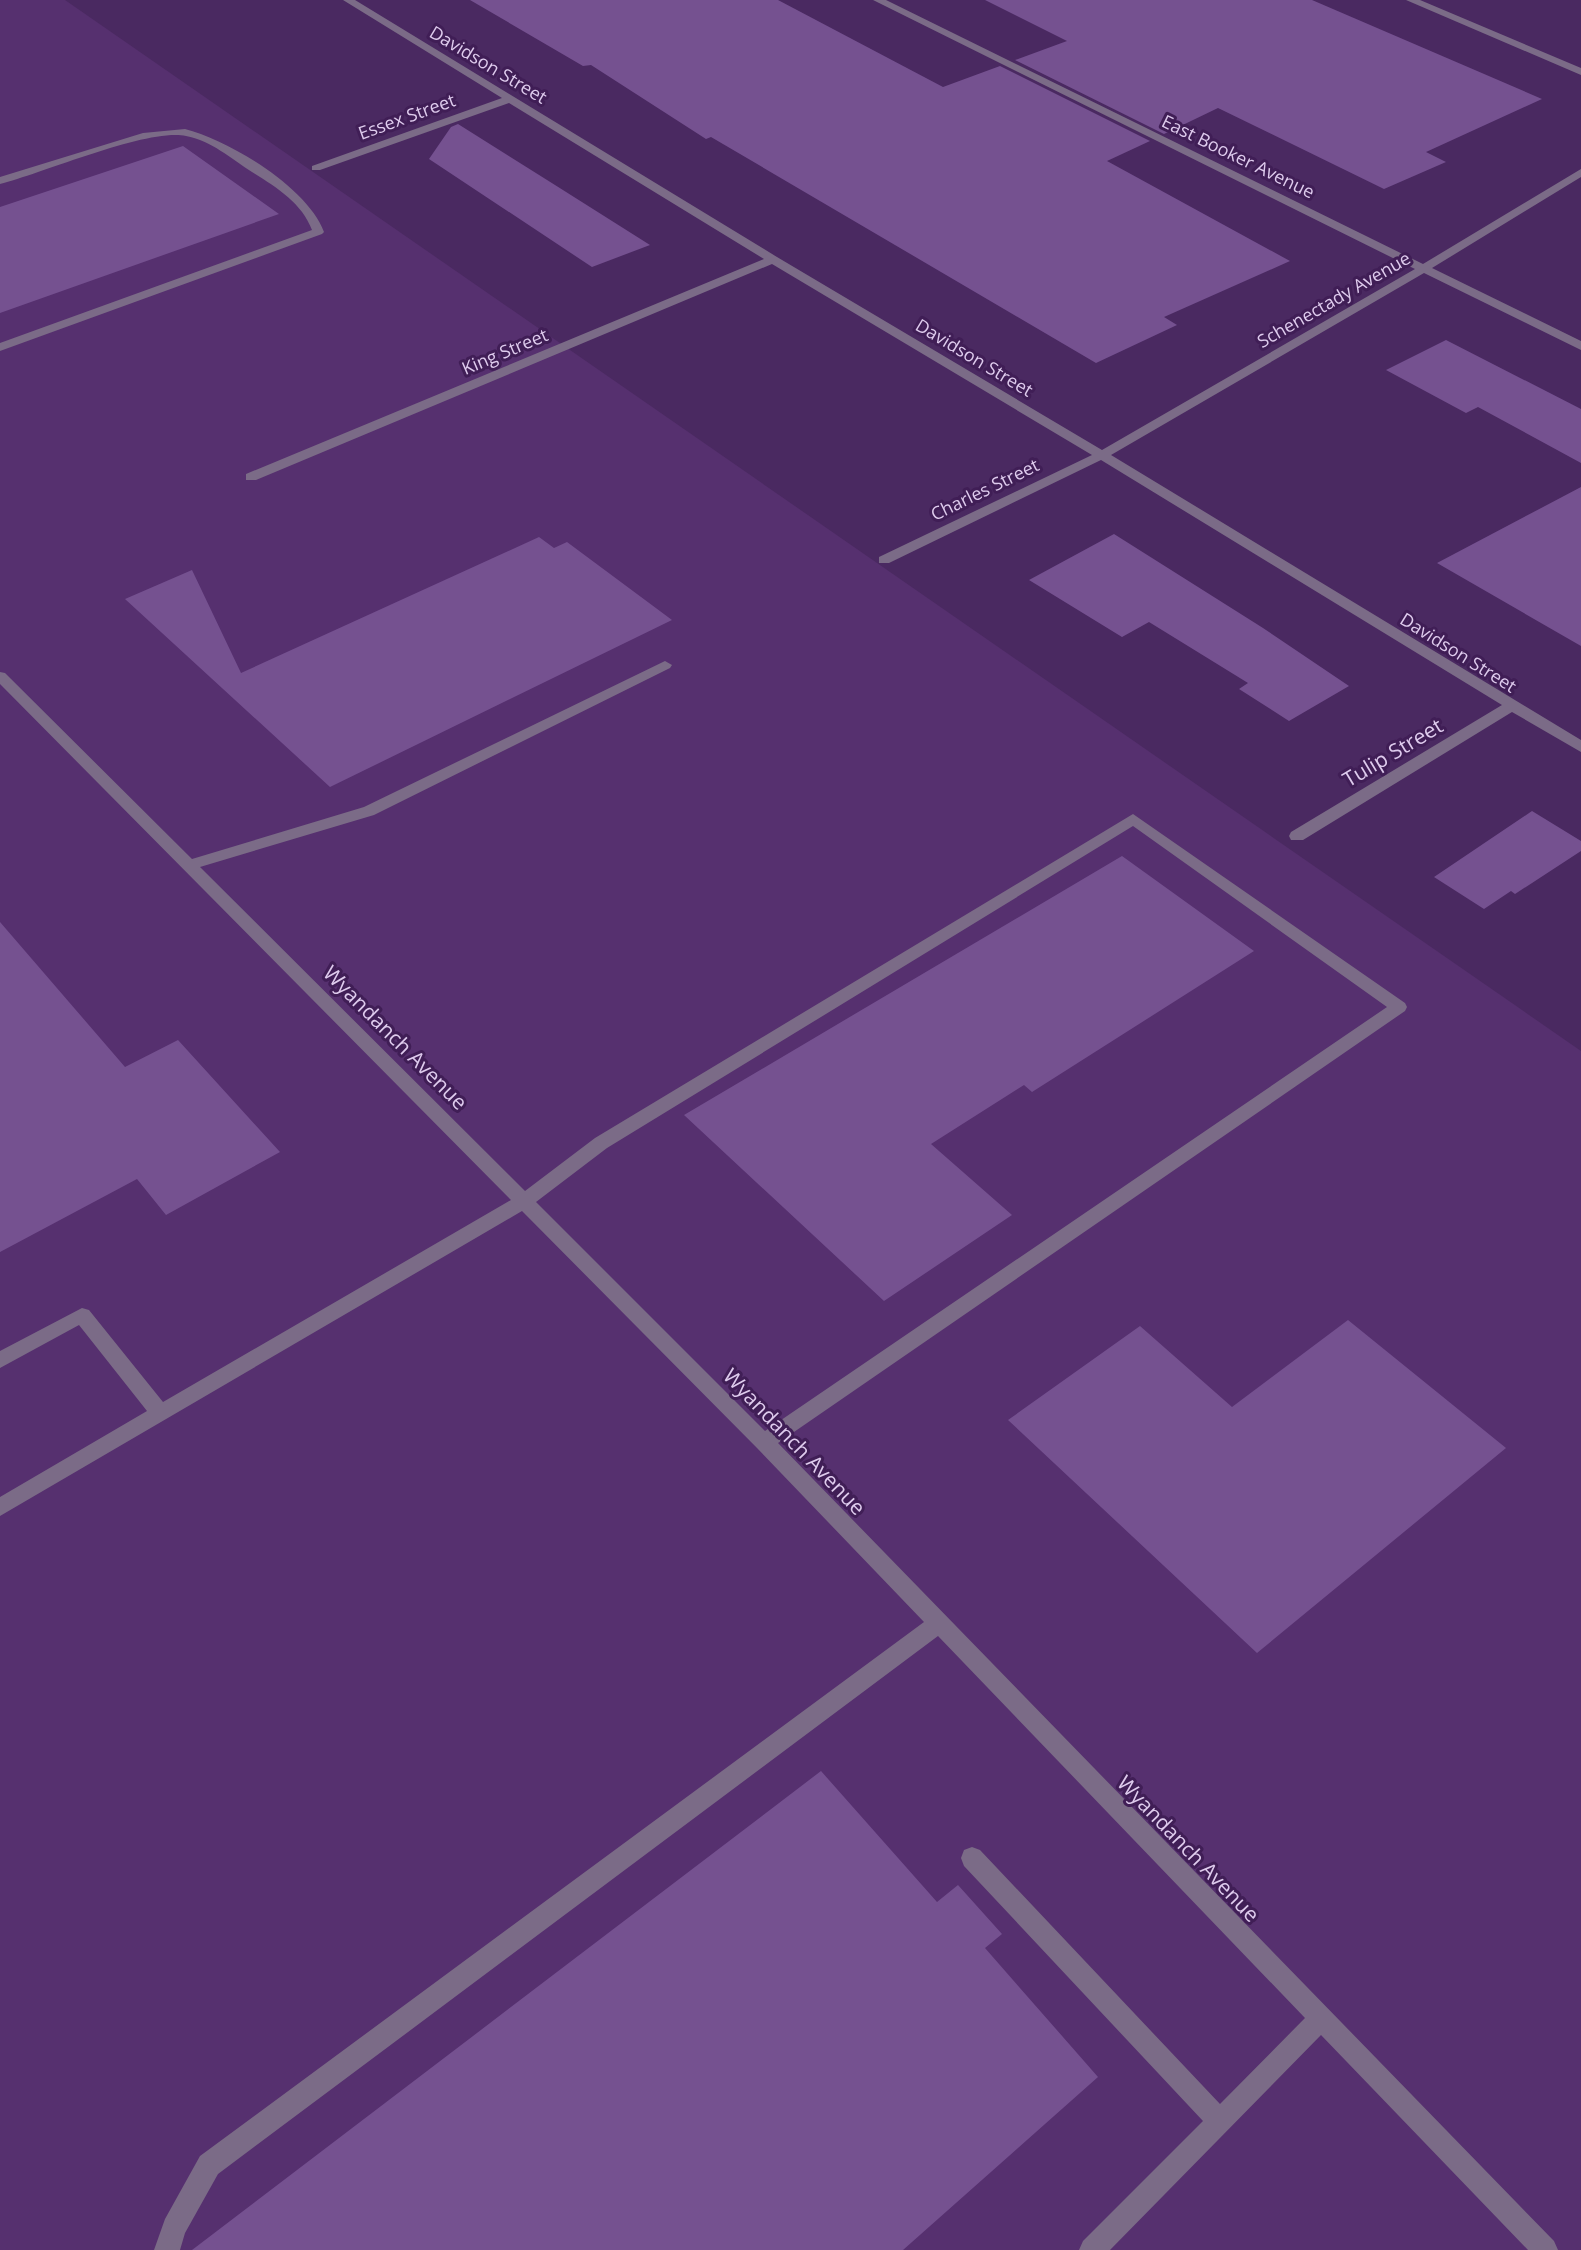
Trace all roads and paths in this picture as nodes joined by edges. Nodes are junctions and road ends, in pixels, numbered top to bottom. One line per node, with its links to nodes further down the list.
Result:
1 (348, 0): 5 (street, Davidson Street)
2 (878, 0): 10 (street, East Booker Avenue)
3 (1411, 0): 4 (street)
4 (1581, 72)
5 (510, 99): 6 (street, Essex Street); 9 (street, Davidson Street)
6 (316, 167)
7 (1581, 172): 10 (street, Schenectady Avenue)
8 (0, 181): 12 (street)
9 (773, 259): 13 (street, Davidson Street); 14 (street, King Street)
10 (1424, 268): 11 (street, East Booker Avenue); 13 (street, Schenectady Avenue)
11 (1581, 346)
12 (0, 347)
13 (1102, 454): 15 (street, Charles Street); 18 (street, Davidson Street)
14 (251, 477)
15 (884, 560)
16 (665, 665): 21 (street)
17 (0, 676): 21 (street, Wyandanch Avenue)
18 (1511, 706): 19 (street, Davidson Street); 20 (street, Tulip Street)
19 (1581, 747)
20 (1297, 836)
21 (190, 865): 22 (street, Wyandanch Avenue)
22 (525, 1200): 24 (street); 25 (street, Wyandanch Avenue); 25 (street)
23 (0, 1360): 24 (street)
24 (160, 1413): 26 (street)
25 (764, 1442): 27 (street, Wyandanch Avenue)
26 (0, 1507)
27 (939, 1623): 29 (street, Wyandanch Avenue); 31 (street)
28 (972, 1858): 30 (street)
29 (1321, 2019): 30 (street); 33 (street, Wyandanch Avenue)
30 (1220, 2121): 32 (street)
31 (167, 2250)
32 (1092, 2250)
33 (1545, 2250)

